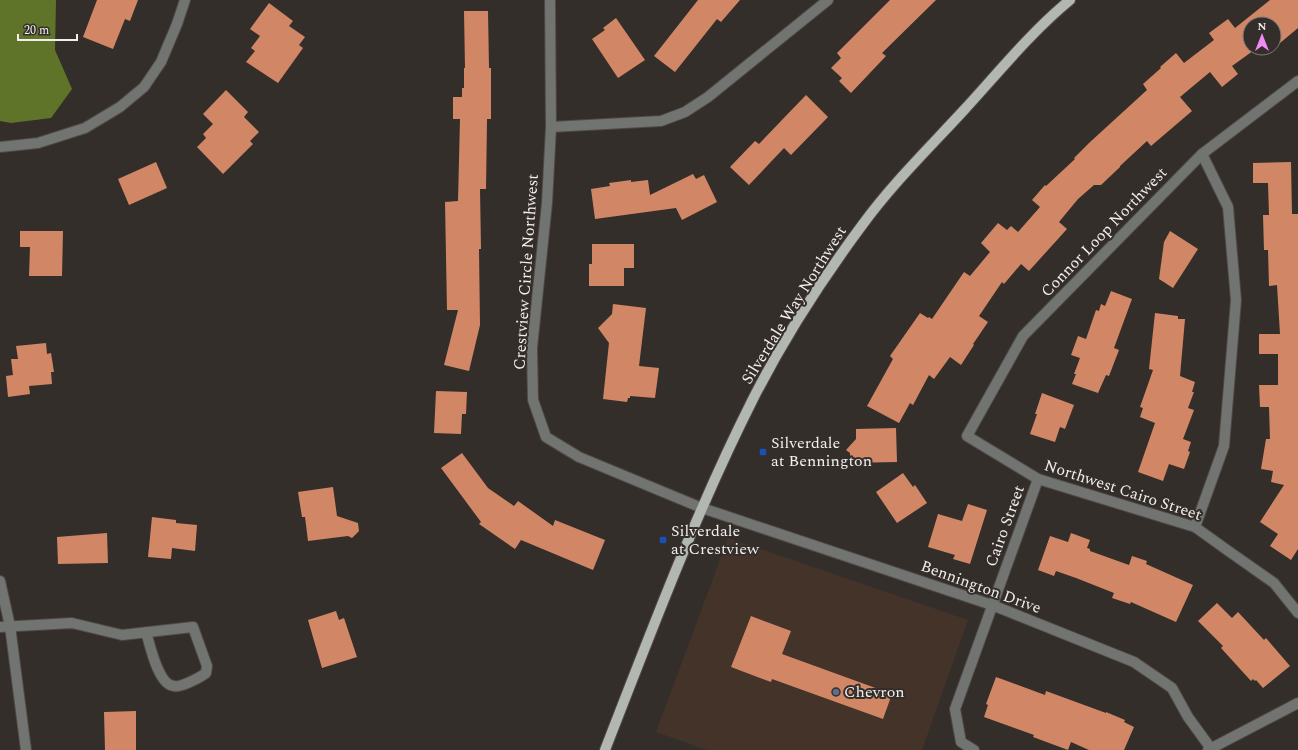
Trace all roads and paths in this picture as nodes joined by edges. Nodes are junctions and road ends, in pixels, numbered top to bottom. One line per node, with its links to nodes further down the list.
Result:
1 (185, 0): 7 (street)
2 (550, 0): 6 (street, Crestview Circle Northwest)
3 (828, 0): 6 (street)
4 (1070, 0): 11 (main road, Silverdale Way Northwest)
5 (1298, 81): 8 (street, Connor Loop Northwest)
6 (551, 127): 11 (street, Crestview Circle Northwest)
7 (0, 147)
8 (1202, 154): 9 (street, Connor Loop Northwest); 12 (street)
9 (967, 436): 10 (street, Northwest Cairo Street)
10 (1038, 479): 12 (street, Northwest Cairo Street); 14 (street, Cairo Street)
11 (702, 508): 14 (street, Bennington Drive); 21 (main road, Silverdale Way Northwest)
12 (1195, 526): 15 (street, Northwest Cairo Street)
13 (0, 582): 16 (street)
14 (992, 605): 19 (street, Bennington Drive); 22 (street, Cairo Street)
15 (1298, 613)
16 (5, 626): 17 (street); 20 (street)
17 (146, 632): 17 (street)
18 (1298, 703): 19 (street)
19 (1210, 749)
20 (26, 750)
21 (605, 750)
22 (974, 750)

